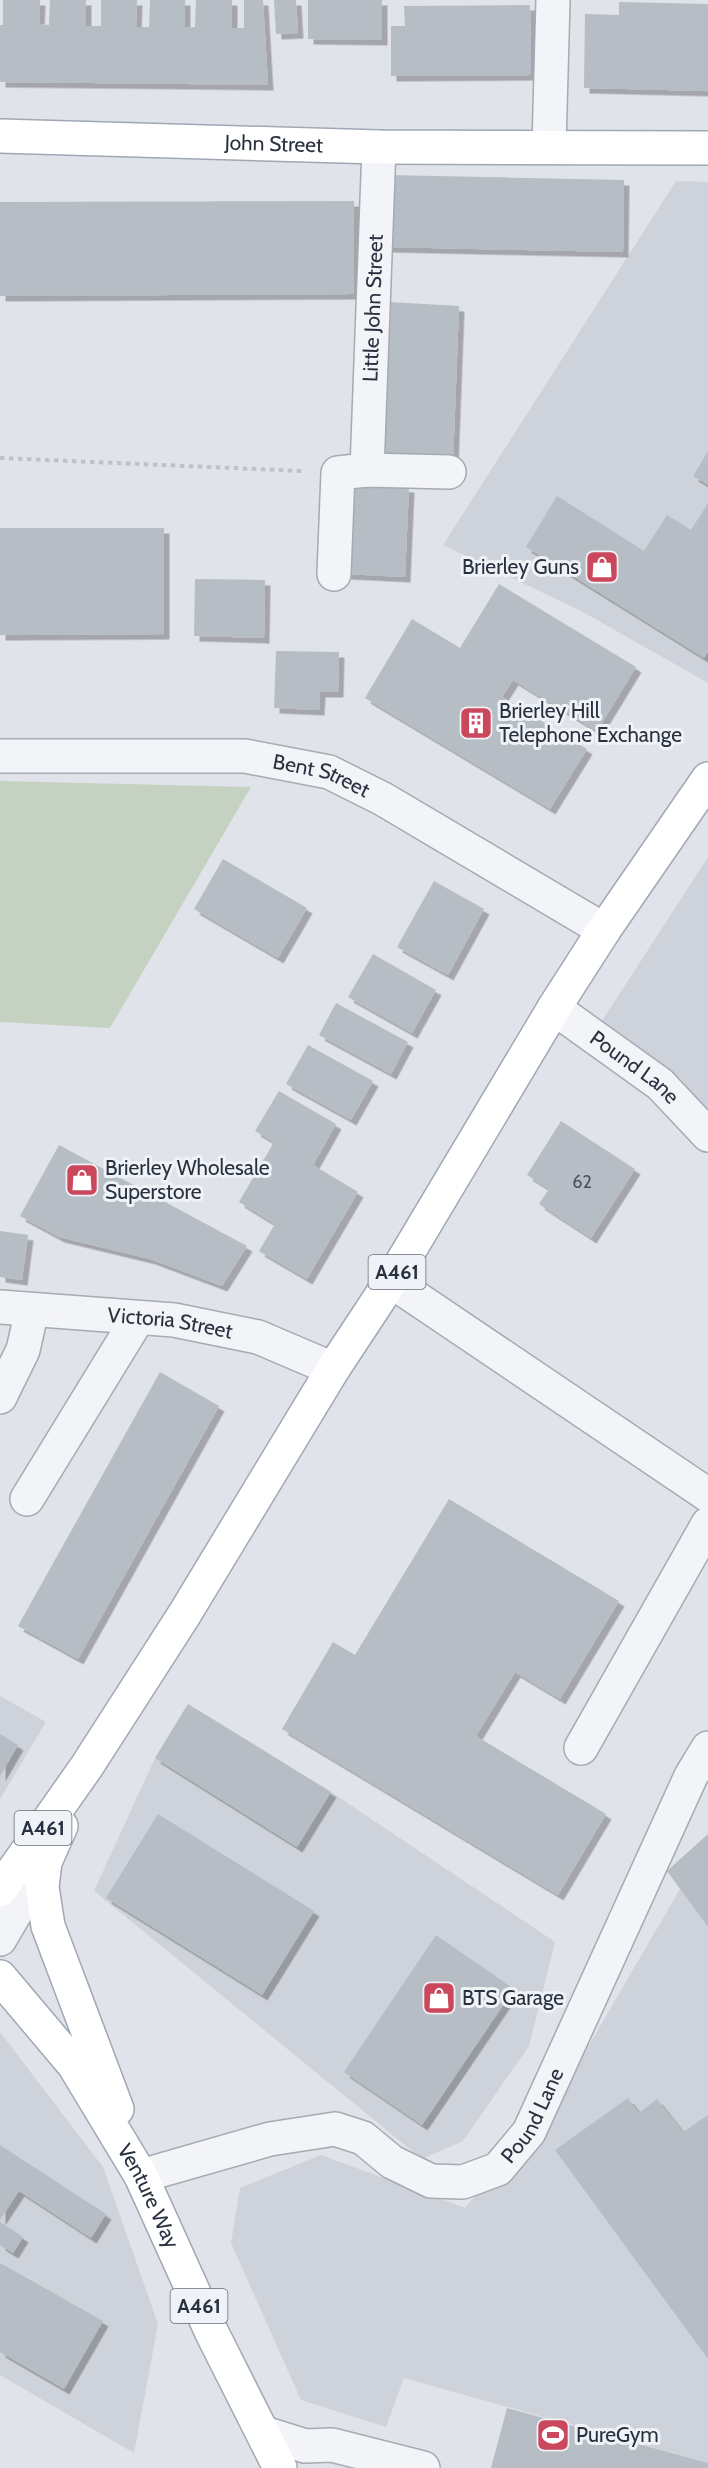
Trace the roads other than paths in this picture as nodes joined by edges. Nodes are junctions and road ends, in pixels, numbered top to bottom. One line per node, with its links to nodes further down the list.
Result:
1 (553, 0): 3 (street)
2 (0, 136): 4 (main road, John Street)
3 (549, 146): 4 (main road, John Street); 5 (main road, John Street)
4 (379, 147): 6 (street, Little John Street)
5 (708, 148)
6 (353, 471): 7 (street); 8 (street, Little John Street)
7 (449, 472)
8 (334, 574)
9 (0, 756): 11 (street, Bent Street)
10 (708, 779): 11 (main road, A461)
11 (604, 930): 12 (main road, A461)
12 (554, 1008): 13 (street, Pound Lane); 14 (main road, A461)
13 (708, 1134)
14 (391, 1281): 17 (main road, A461); 19 (street)
15 (16, 1308): 16 (street, Victoria Street); 18 (street)
16 (138, 1318): 17 (street, Victoria Street); 20 (street)
17 (333, 1369): 24 (main road, A461)
18 (0, 1398)
19 (708, 1495)
20 (27, 1499)
21 (708, 1524): 22 (street)
22 (581, 1748)
23 (708, 1748): 29 (street, Pound Lane)
24 (87, 1766): 25 (main road); 26 (main road, A461)
25 (45, 1862): 27 (street); 29 (main road)
26 (0, 1890)
27 (0, 1939)
28 (0, 1977): 29 (main road, Venture Way / A461)
29 (141, 2176): 30 (main road, Venture Way / A461)
30 (264, 2433): 31 (main road, Venture Way / A461); 32 (main road, Venture Way / A461); 33 (street)
31 (266, 2468)
32 (280, 2468)
33 (423, 2468)

